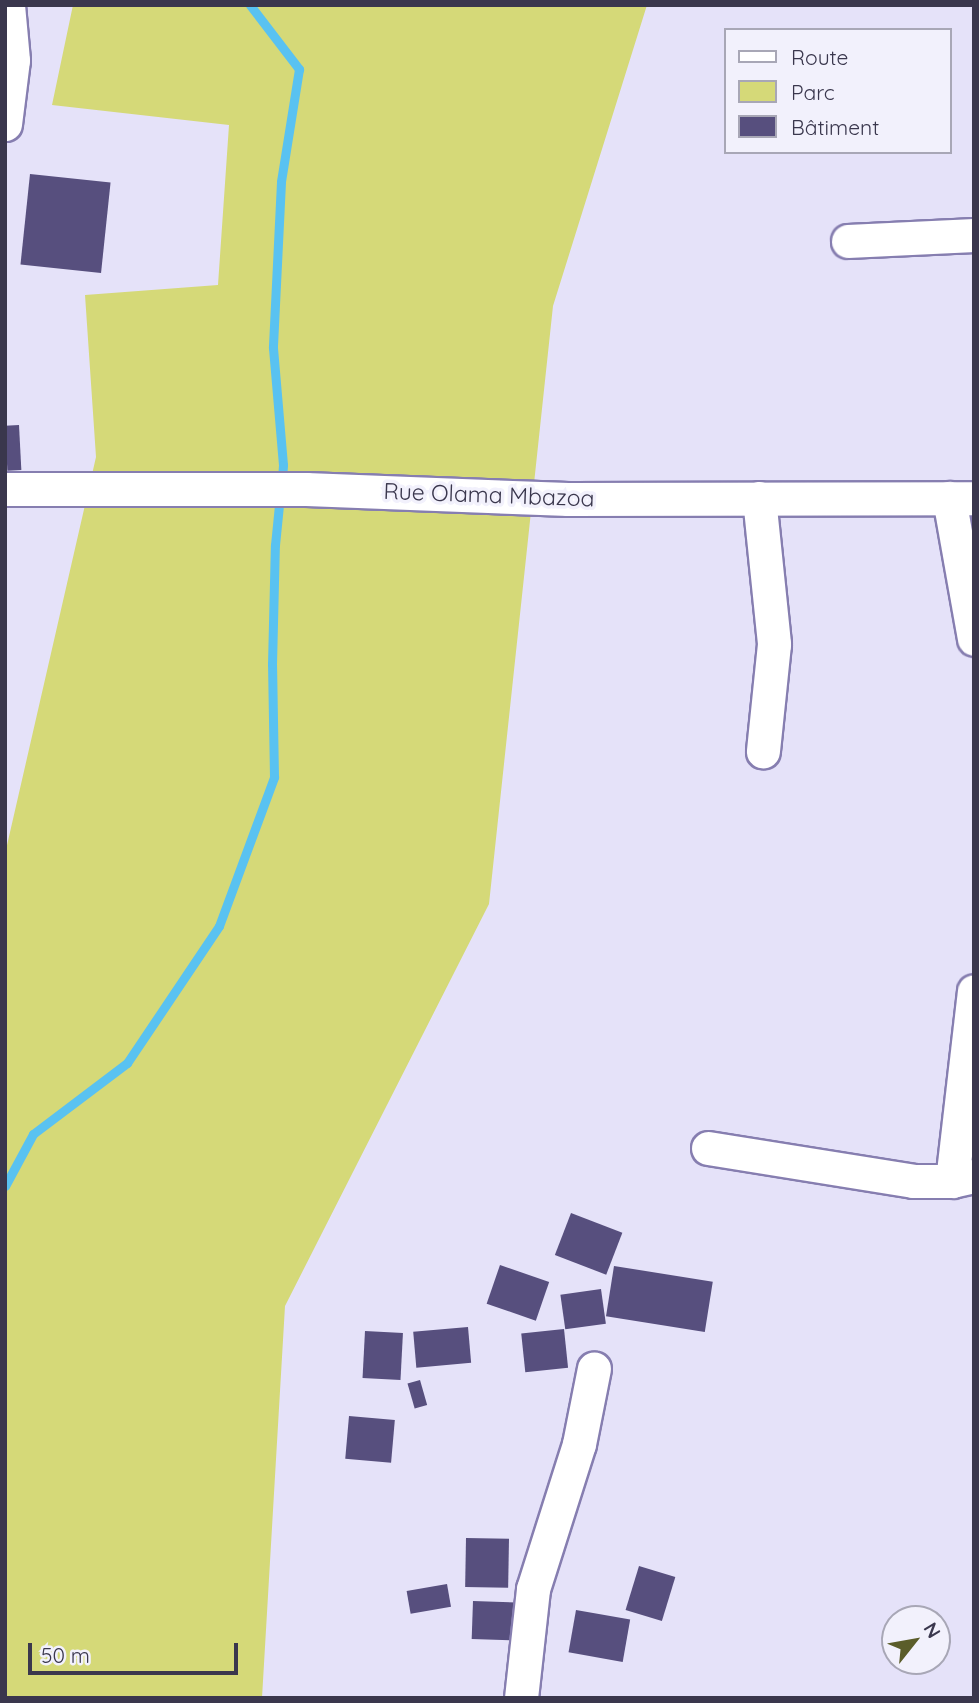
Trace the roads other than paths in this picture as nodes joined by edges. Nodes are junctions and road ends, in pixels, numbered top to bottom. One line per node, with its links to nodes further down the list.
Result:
1 (8, 5): 2 (street)
2 (5, 124)
3 (974, 235): 4 (street)
4 (848, 241)
5 (5, 489): 6 (street, Rue Olama Mbazoa)
6 (759, 498): 7 (street, Rue Olama Mbazoa); 9 (street)
7 (961, 498): 8 (street)
8 (974, 639)
9 (763, 751)
10 (974, 991): 12 (street)
11 (708, 1148): 12 (street)
12 (963, 1178)
13 (594, 1368): 14 (street)
14 (521, 1698)

